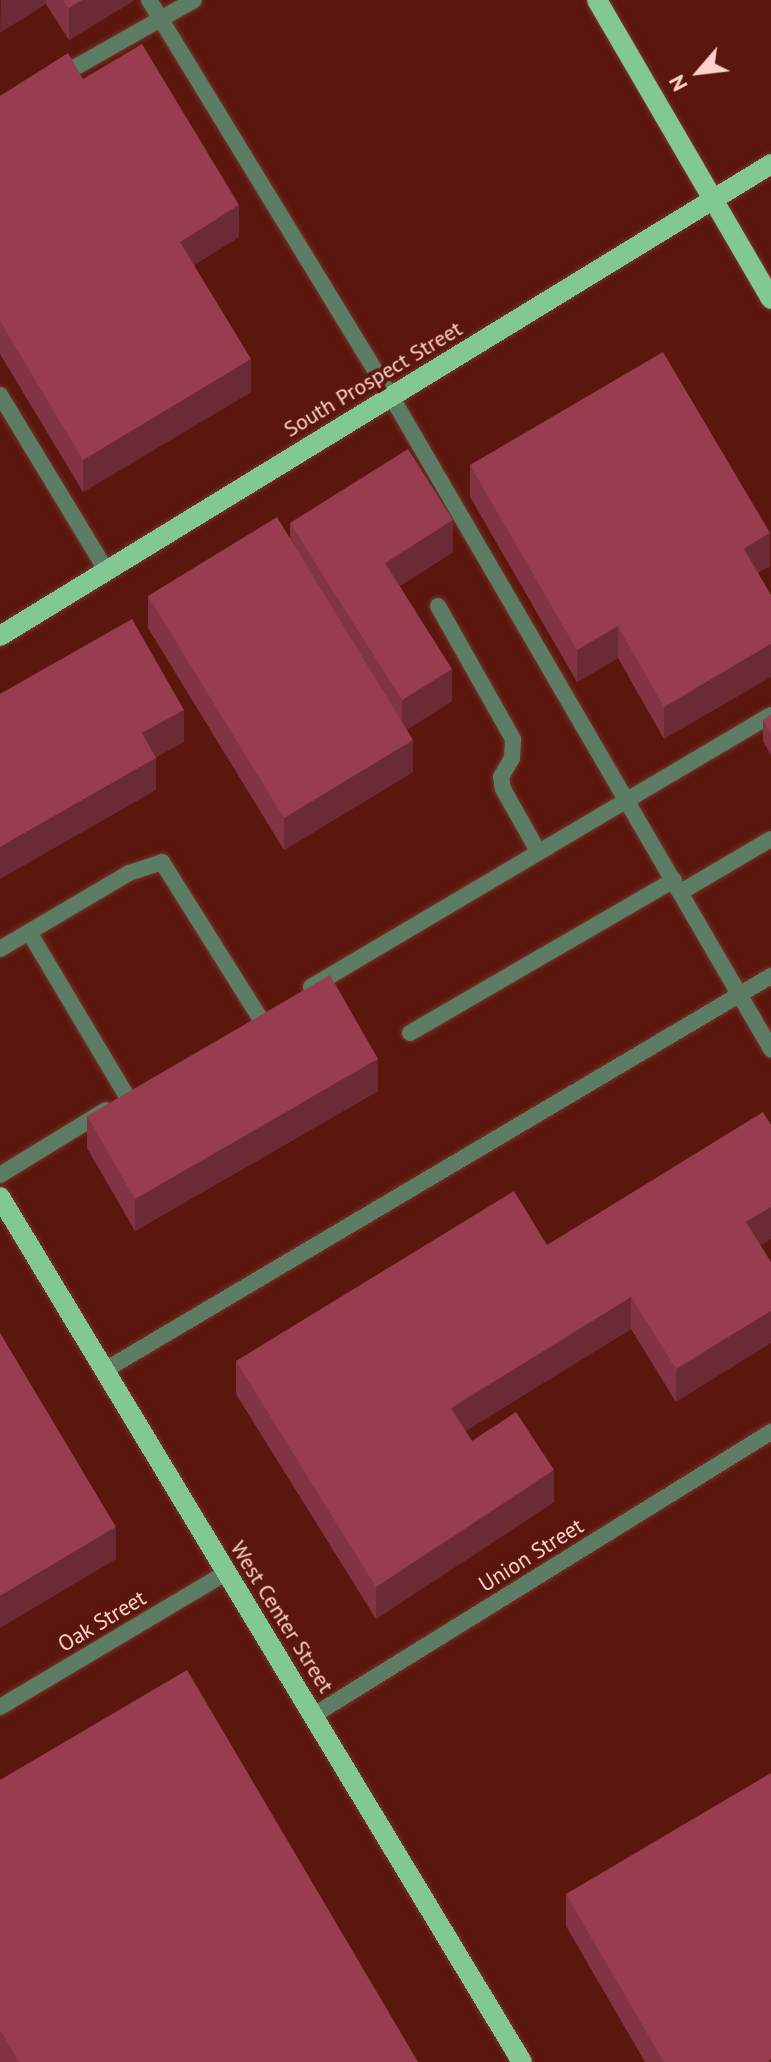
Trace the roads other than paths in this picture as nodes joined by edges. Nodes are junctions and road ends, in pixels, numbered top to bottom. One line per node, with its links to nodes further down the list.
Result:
1 (149, 0): 4 (street)
2 (194, 0): 4 (street)
3 (597, 0): 7 (main road)
4 (162, 20): 5 (street); 10 (street)
5 (40, 86)
6 (771, 164): 7 (main road, South Prospect Street)
7 (712, 200): 8 (main road); 10 (main road, South Prospect Street)
8 (771, 299)
9 (0, 395): 11 (street)
10 (391, 396): 11 (main road, South Prospect Street); 15 (street)
11 (106, 570): 13 (main road, South Prospect Street)
12 (438, 606): 17 (street)
13 (0, 636)
14 (771, 715): 15 (street)
15 (626, 797): 17 (street); 18 (street)
16 (771, 839): 18 (street)
17 (538, 851): 22 (street)
18 (678, 886): 23 (street); 25 (street)
19 (29, 932): 20 (street); 24 (street); 27 (street)
20 (0, 949)
21 (771, 976): 23 (street)
22 (300, 994)
23 (740, 995): 26 (street); 29 (street)
24 (260, 1018)
25 (410, 1033)
26 (771, 1049)
27 (0, 1175)
28 (0, 1197): 29 (main road, West Center Street)
29 (105, 1370): 31 (main road, West Center Street)
30 (771, 1432): 33 (street, Union Street)
31 (226, 1573): 32 (street, Oak Street); 33 (main road, West Center Street)
32 (0, 1707)
33 (314, 1715): 34 (main road, West Center Street)
34 (522, 2062)

